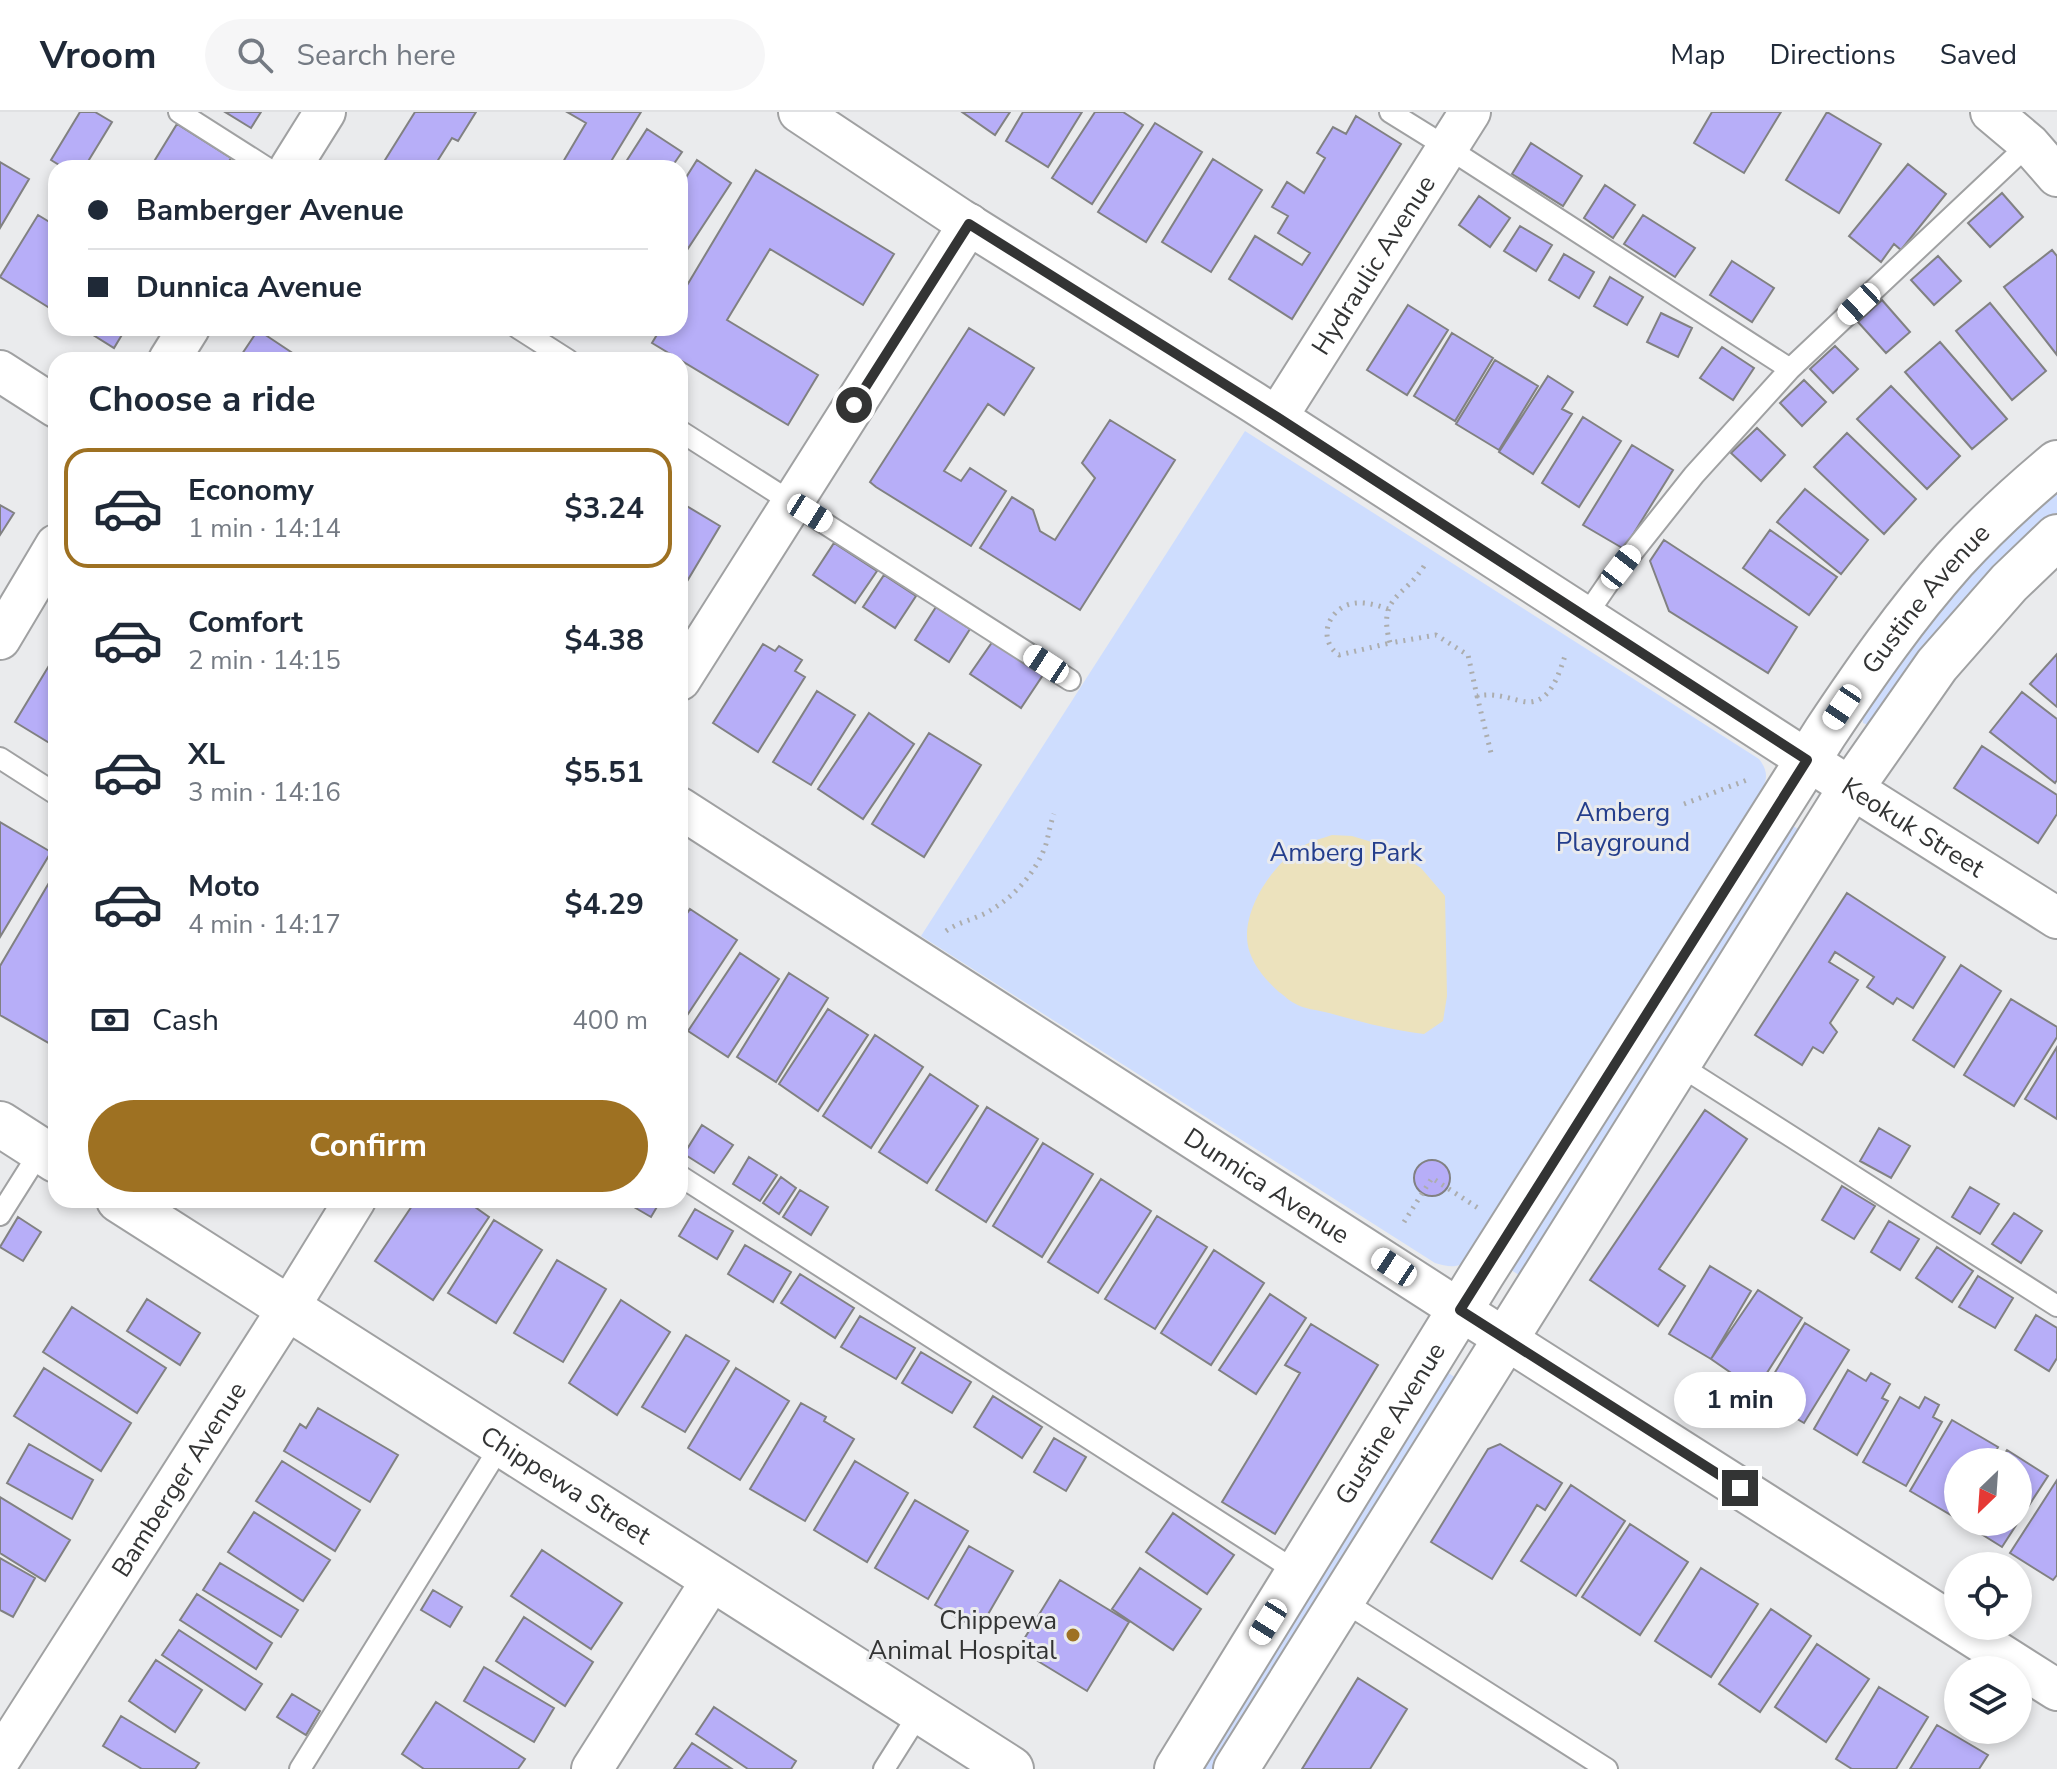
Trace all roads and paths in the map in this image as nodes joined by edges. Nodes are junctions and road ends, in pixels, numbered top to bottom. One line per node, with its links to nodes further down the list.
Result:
1 (179, 112): 9 (lane)
2 (325, 112): 10 (street)
3 (799, 112): 12 (street, Keokuk Street)
4 (1390, 112): 8 (lane)
5 (1470, 112): 8 (street, Hydraulic Avenue)
6 (1991, 112): 7 (street)
7 (2029, 144): 11 (street); 15 (lane)
8 (1448, 148): 15 (lane); 18 (street, Hydraulic Avenue)
9 (254, 160)
10 (295, 160)
11 (2057, 176)
12 (969, 224): 18 (street, Keokuk Street); 21 (street)
13 (530, 336): 14 (lane)
14 (556, 352)
15 (1790, 369): 26 (lane)
16 (0, 371): 17 (street)
17 (48, 402)
18 (1277, 417): 26 (street, Keokuk Street)
19 (688, 436): 21 (lane)
20 (2057, 463): 35 (street, Gustine Avenue)
21 (792, 503): 30 (street); 31 (lane)
22 (2057, 537): 37 (street, Gustine Avenue)
23 (48, 558): 27 (street)
24 (1424, 566): 25 (path)
25 (1388, 609): 28 (path); 28 (path)
26 (1585, 617): 35 (street, Keokuk Street)
27 (0, 639)
28 (1390, 643): 32 (path)
29 (1565, 656): 32 (path)
30 (688, 667)
31 (1070, 680)
32 (1477, 696): 33 (path)
33 (1492, 757)
34 (0, 758): 38 (lane)
35 (1807, 760): 37 (street, Keokuk Street); 55 (street, Gustine Avenue)
36 (1755, 777): 39 (path)
37 (1851, 788): 42 (street, Keokuk Street); 44 (street, Gustine Avenue)
38 (48, 789)
39 (1684, 804)
40 (688, 813): 55 (street, Dunnica Avenue)
41 (1054, 814): 43 (path)
42 (2057, 918)
43 (946, 931)
44 (1679, 1065): 53 (lane); 56 (street, Gustine Avenue)
45 (0, 1124): 46 (street)
46 (48, 1155): 51 (lane)
47 (688, 1181): 58 (lane)
48 (132, 1208): 54 (street, Chippewa Street)
49 (350, 1208): 54 (street, Bamberger Avenue)
50 (1483, 1210): 52 (path)
51 (0, 1215)
52 (1404, 1222)
53 (2057, 1306)
54 (289, 1307): 57 (street, Chippewa Street); 63 (street, Bamberger Avenue)
55 (1460, 1310): 56 (street, Dunnica Avenue); 58 (street, Gustine Avenue)
56 (1507, 1339): 60 (street, Gustine Avenue); 61 (street, Dunnica Avenue)
57 (501, 1445): 59 (street, Chippewa Street); 64 (lane)
58 (1299, 1573): 68 (street, Gustine Avenue)
59 (712, 1580): 62 (street, Chippewa Street); 65 (street)
60 (1343, 1601): 69 (street, Gustine Avenue); 70 (lane)
61 (2057, 1690)
62 (920, 1712): 66 (lane); 67 (street, Chippewa Street)
63 (0, 1759)
64 (300, 1769)
65 (592, 1769)
66 (884, 1769)
67 (1011, 1769)
68 (1177, 1769)
69 (1236, 1769)
70 (1607, 1769)

